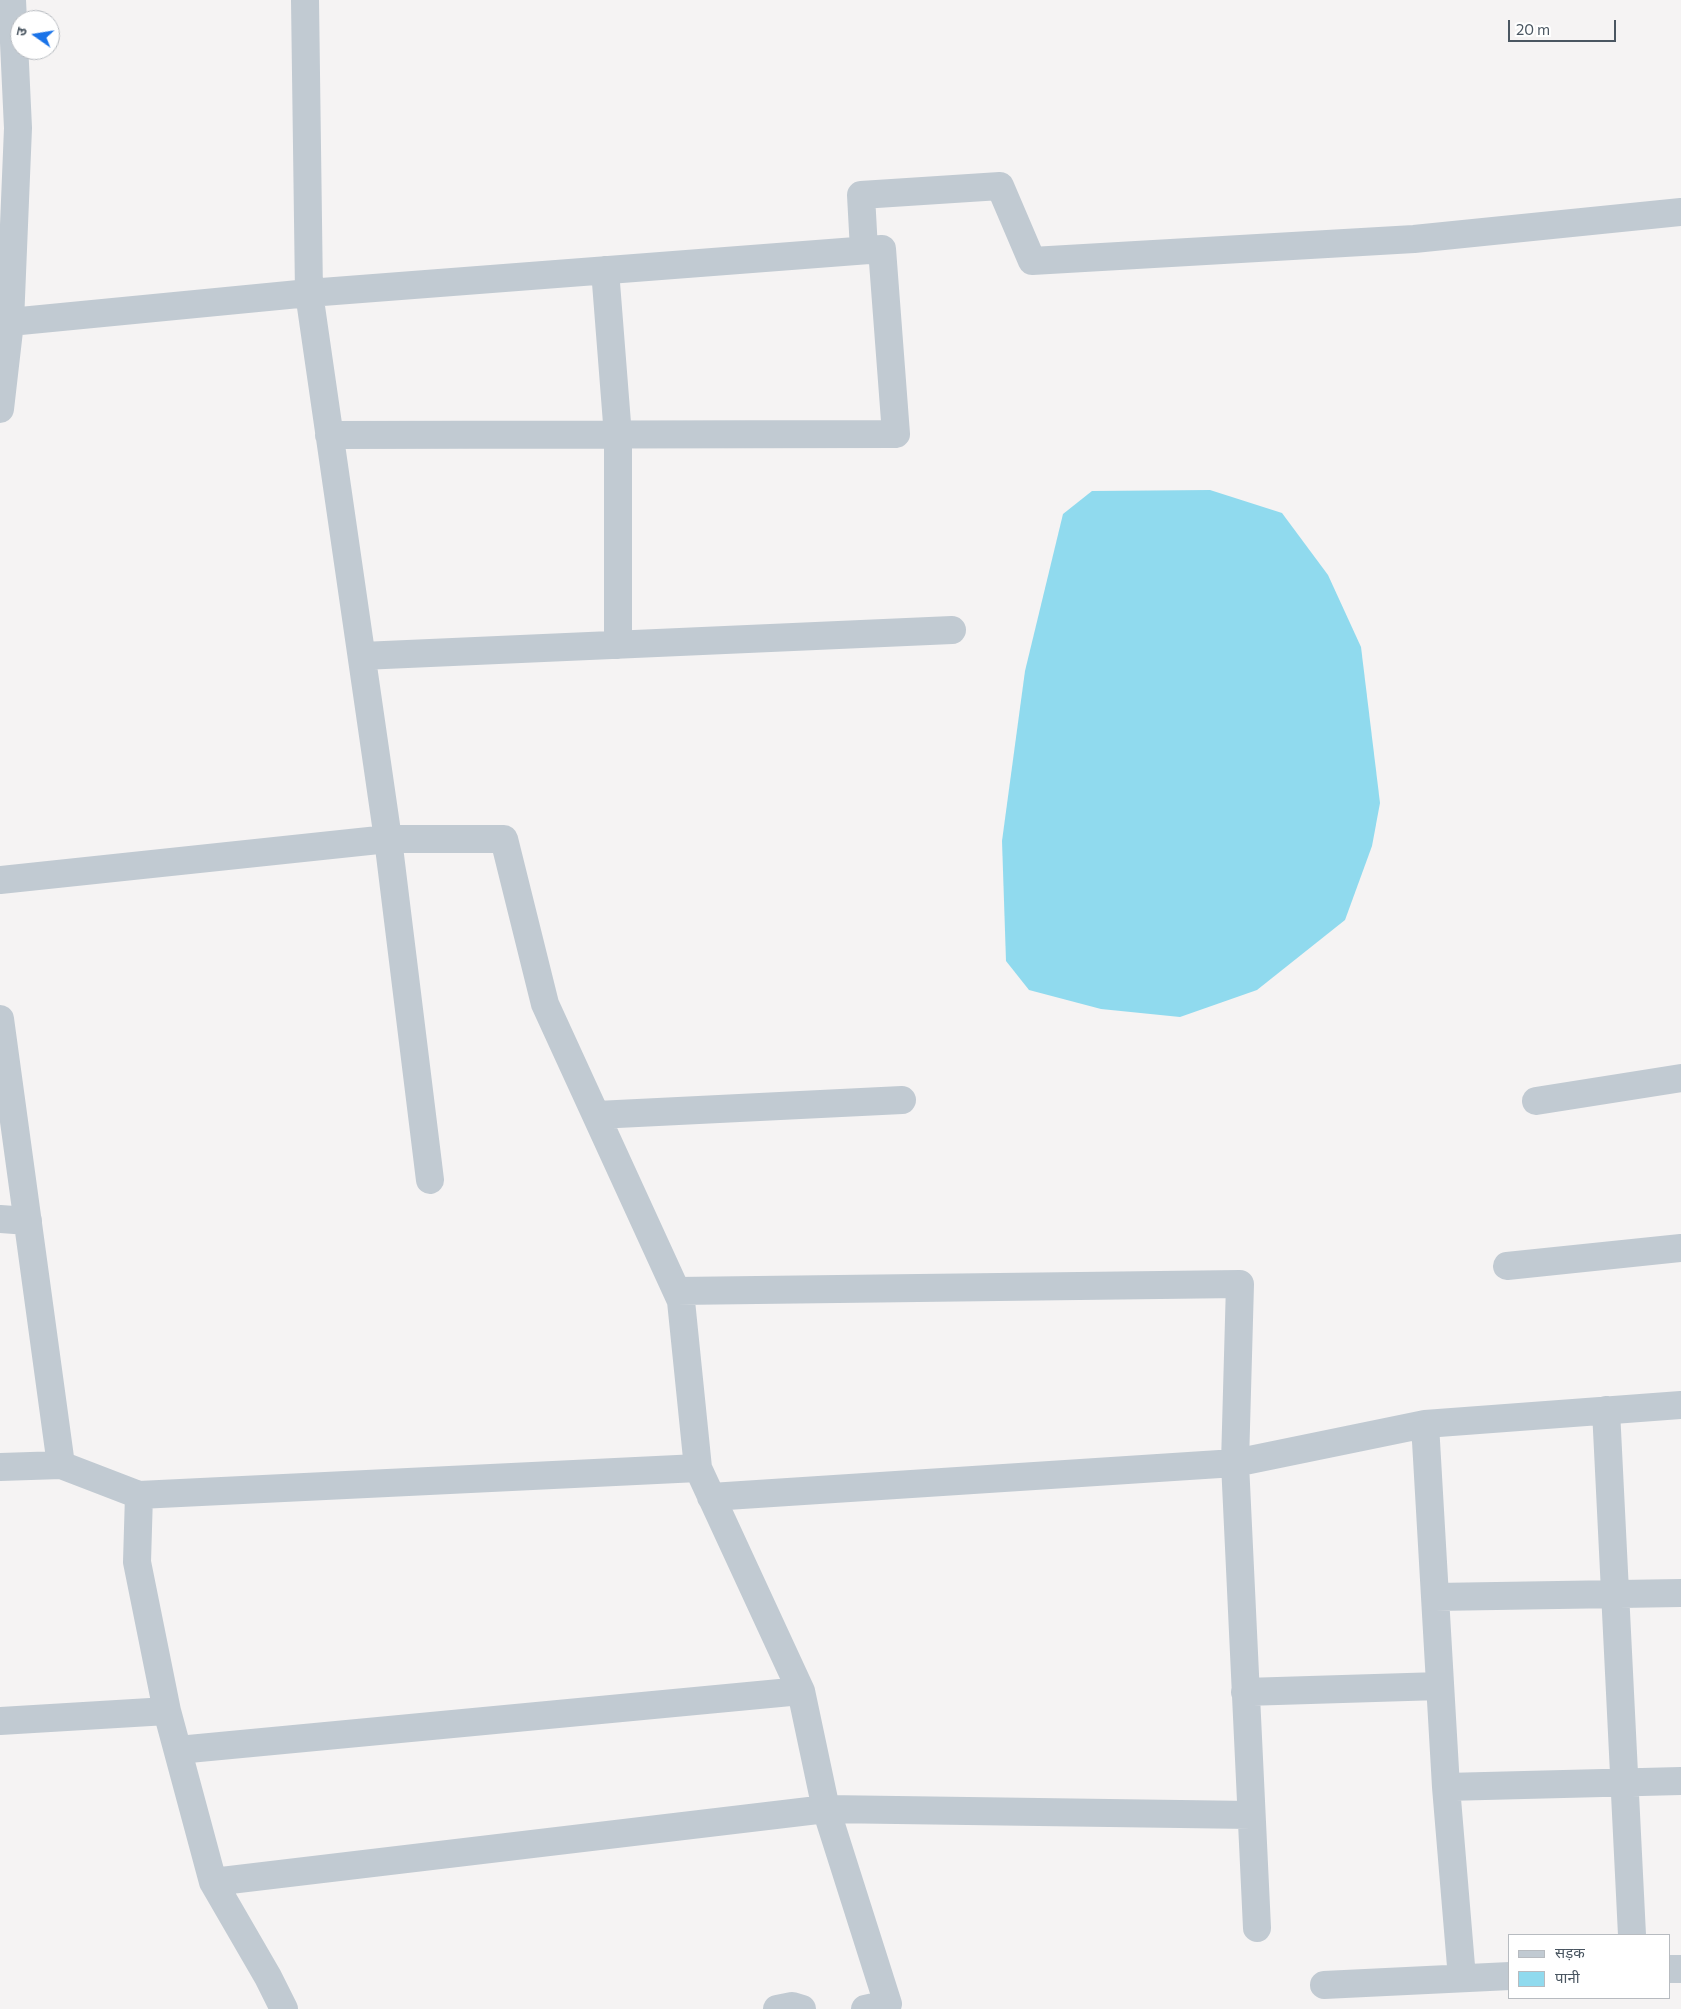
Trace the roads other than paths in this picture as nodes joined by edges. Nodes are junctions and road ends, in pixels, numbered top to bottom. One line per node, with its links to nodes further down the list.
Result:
1 (12, 0): 7 (street)
2 (305, 0): 6 (street)
3 (1681, 212): 4 (street)
4 (864, 250): 5 (street); 10 (street)
5 (605, 270): 6 (street); 10 (street)
6 (309, 293): 7 (street); 9 (street)
7 (10, 322): 8 (street)
8 (0, 409)
9 (330, 434): 10 (street); 13 (street)
10 (618, 436): 12 (street)
11 (952, 630): 12 (street)
12 (618, 644): 13 (street)
13 (362, 656): 14 (street)
14 (388, 839): 15 (street); 20 (street); 21 (street)
15 (0, 880)
16 (0, 1018): 23 (street)
17 (1681, 1078): 19 (street)
18 (902, 1100): 20 (street)
19 (1536, 1101)
20 (597, 1115): 26 (street)
21 (430, 1180)
22 (0, 1219): 23 (street)
23 (28, 1221): 31 (street)
24 (1681, 1248): 25 (street)
25 (1507, 1266)
26 (677, 1290): 30 (street); 33 (street)
27 (1681, 1405): 28 (street)
28 (1606, 1410): 29 (street); 37 (street)
29 (1425, 1424): 30 (street); 38 (street)
30 (1235, 1463): 35 (street); 41 (street)
31 (61, 1465): 32 (street); 34 (street)
32 (0, 1468)
33 (698, 1468): 34 (street); 35 (street)
34 (139, 1495): 42 (street)
35 (711, 1497): 40 (street)
36 (1681, 1593): 37 (street)
37 (1616, 1594): 38 (street); 46 (street)
38 (1435, 1597): 39 (street)
39 (1440, 1686): 41 (street); 47 (street)
40 (801, 1691): 44 (street); 48 (street)
41 (1245, 1692): 49 (street)
42 (167, 1710): 43 (street); 44 (street)
43 (0, 1721)
44 (178, 1750): 50 (street)
45 (1681, 1781): 46 (street)
46 (1626, 1783): 47 (street); 52 (street)
47 (1446, 1787): 54 (street)
48 (826, 1808): 49 (street); 50 (street); 59 (street)
49 (1251, 1815): 51 (street)
50 (213, 1882): 56 (street)
51 (1257, 1928)
52 (1632, 1934)
53 (1508, 1976): 54 (street)
54 (1462, 1978): 55 (street)
55 (1324, 1985)
56 (284, 2009)
57 (777, 2009): 58 (street)
58 (802, 2009)
59 (865, 2009)

